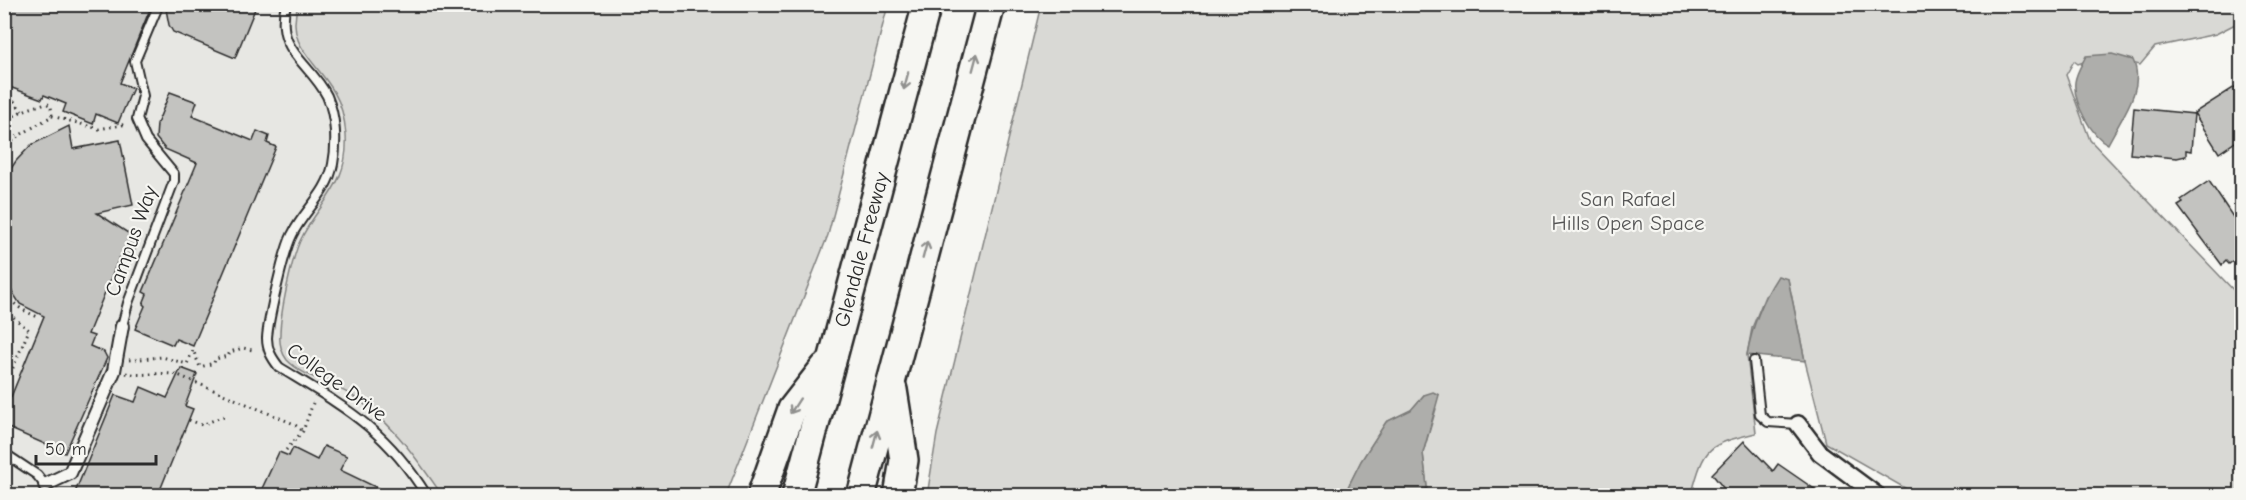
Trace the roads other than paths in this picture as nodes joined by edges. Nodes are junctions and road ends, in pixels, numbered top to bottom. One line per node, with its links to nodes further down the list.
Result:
1 (159, 4): 5 (lane, Campus Way)
2 (286, 4): 12 (lane, College Drive)
3 (927, 4): 6 (highway, Glendale Freeway, one-way to 6)
4 (991, 4): 8 (highway, one-way to 4)
5 (123, 326): 11 (street, Campus Way)
6 (831, 360): 13 (highway, one-way to 13); 14 (highway, Glendale Freeway)
7 (1754, 361): 9 (lane)
8 (891, 380): 15 (highway, one-way to 8); 16 (highway)
9 (1798, 424): 17 (street)
10 (4, 453): 11 (lane)
11 (45, 485)
12 (427, 495)
13 (761, 495)
14 (796, 495)
15 (861, 495)
16 (898, 495)
17 (1878, 495)

